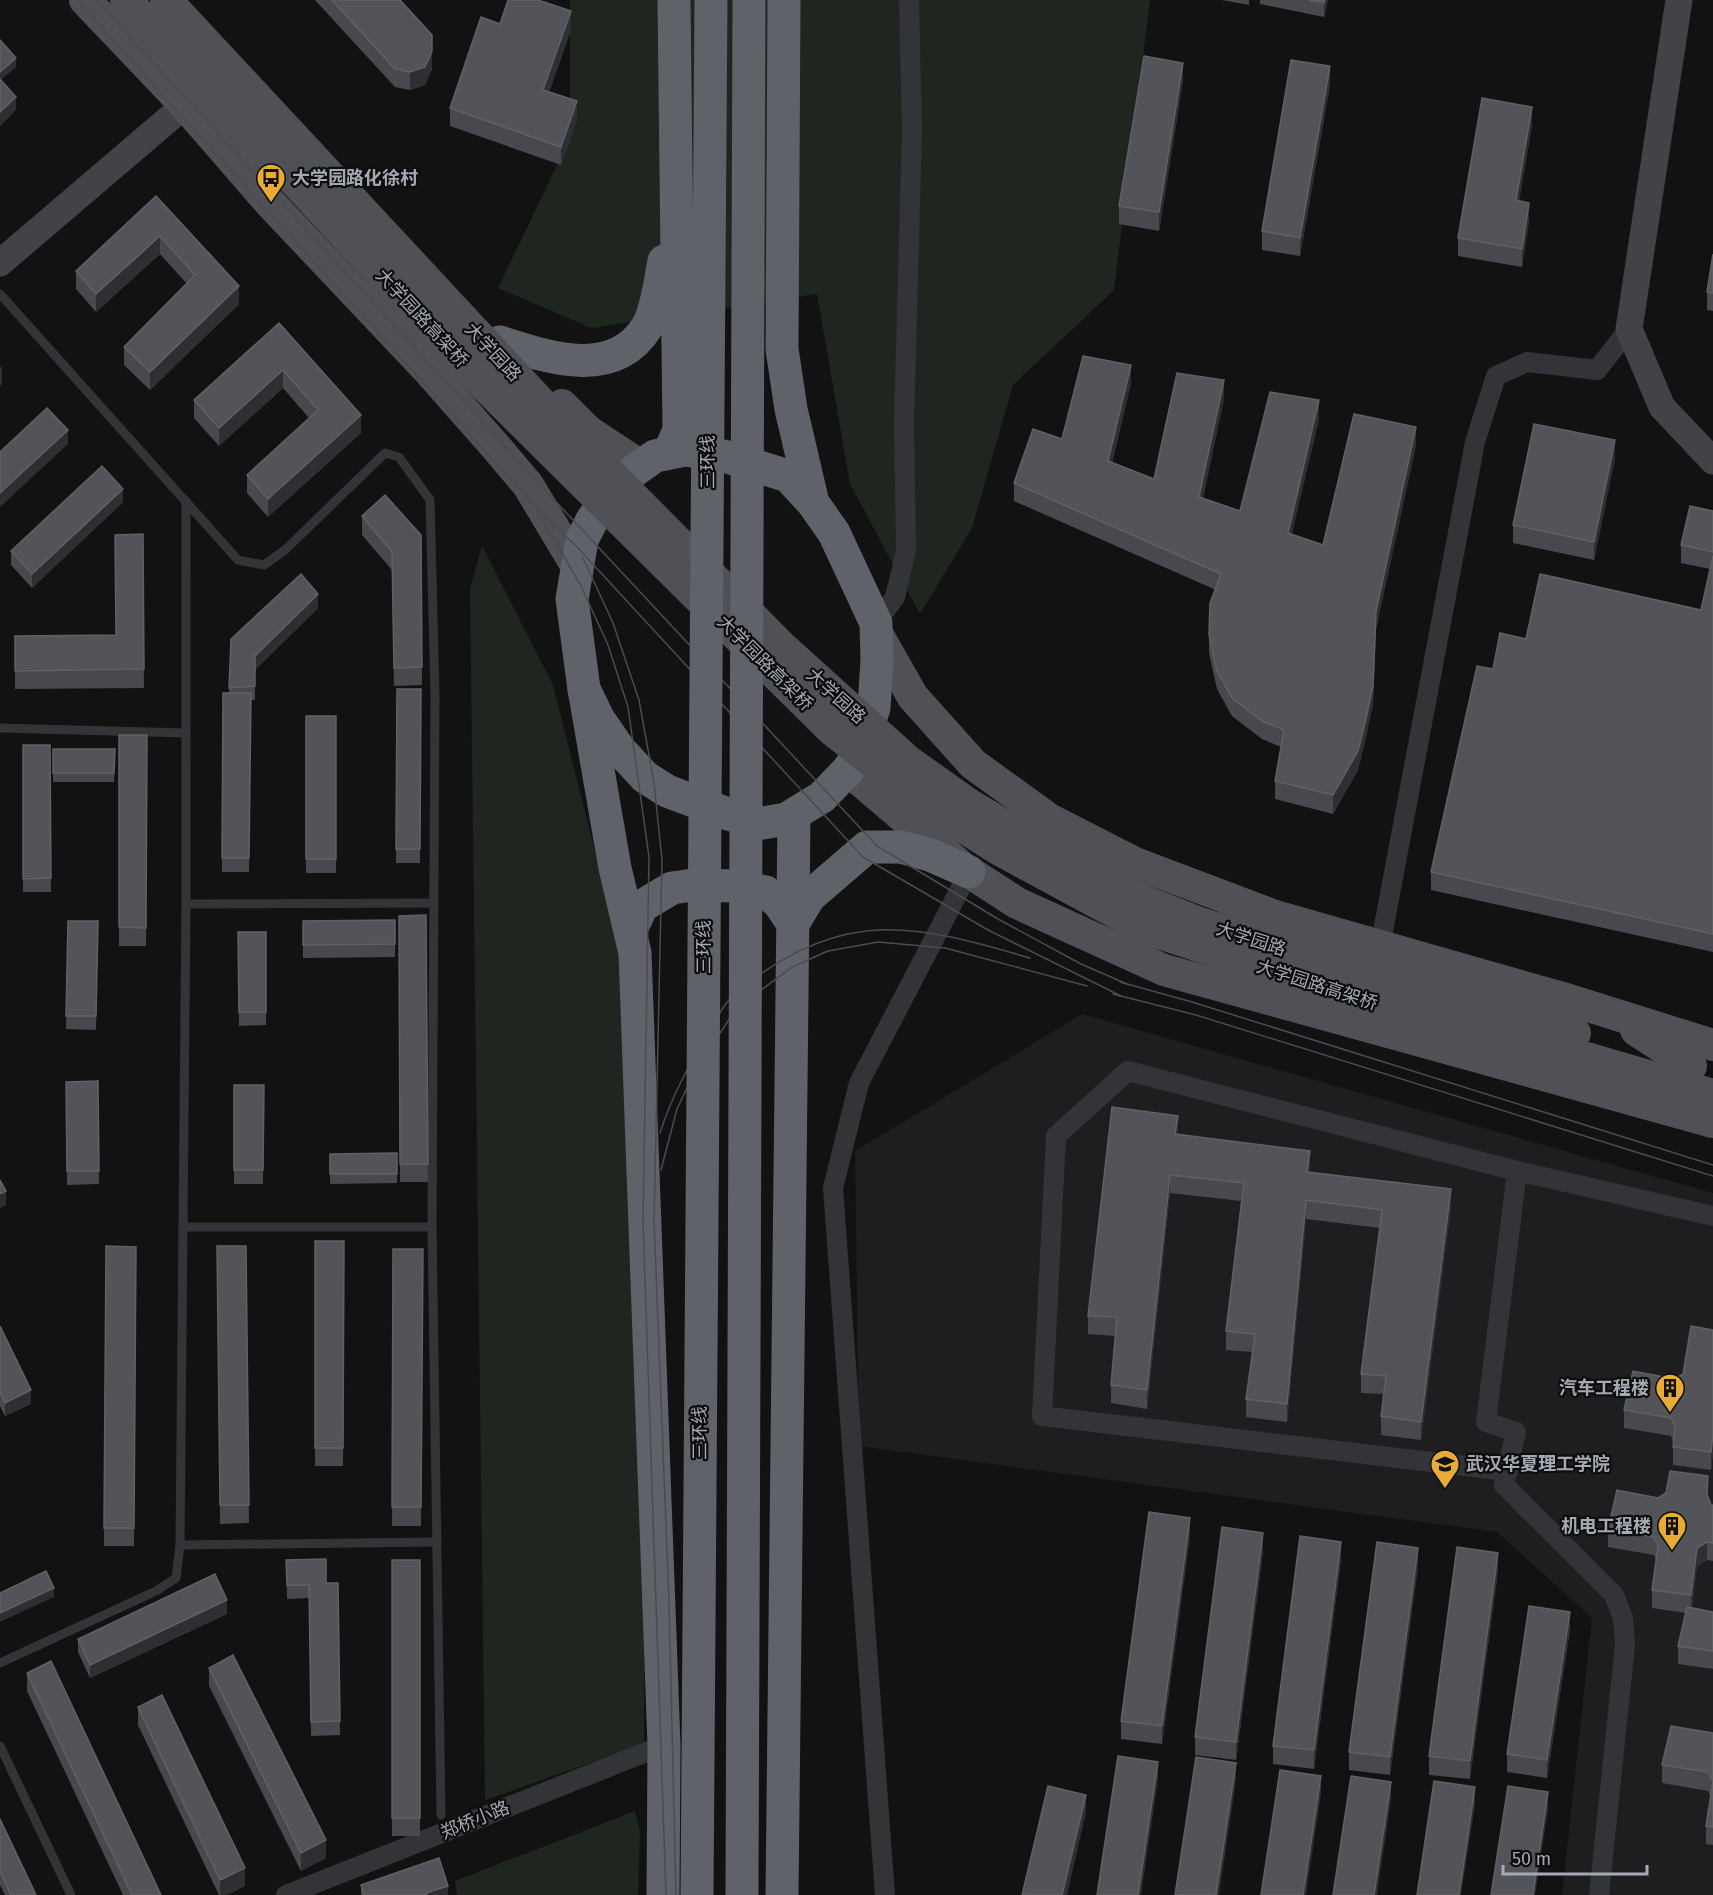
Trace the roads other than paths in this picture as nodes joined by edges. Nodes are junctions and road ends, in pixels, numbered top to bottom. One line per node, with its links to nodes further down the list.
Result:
1 (85, 0): 12 (main road)
2 (126, 0): 37 (main road, 大学园路高架桥, bridge)
3 (166, 0): 37 (main road, 大学园路, bridge)
4 (181, 0): 11 (main road, 大学园路)
5 (674, 0): 13 (highway)
6 (711, 0): 56 (highway, 三环线, bridge)
7 (749, 0): 57 (highway, bridge)
8 (784, 0): 21 (highway)
9 (909, 0): 23 (street)
10 (1679, 0): 16 (street)
11 (255, 78): 12 (street); 17 (main road, 大学园路)
12 (185, 105): 14 (street); 22 (main road)
13 (676, 200): 17 (highway); 18 (highway)
14 (0, 263)
15 (0, 294): 20 (lane)
16 (1629, 329): 19 (street); 34 (street)
17 (500, 342): 18 (main road, 大学园路)
18 (655, 459): 21 (highway); 22 (highway)
19 (1713, 461)
20 (186, 501): 26 (lane); 30 (lane)
21 (813, 503): 23 (highway)
22 (576, 565): 24 (highway)
23 (876, 628): 27 (highway); 34 (main road)
24 (584, 689): 28 (highway); 33 (highway)
25 (0, 728): 26 (lane)
26 (186, 733): 31 (lane)
27 (848, 770): 28 (highway); 29 (main road)
28 (794, 815): 32 (highway)
29 (969, 872): 32 (highway); 41 (main road); 59 (street)
30 (433, 903): 31 (lane); 45 (lane)
31 (186, 904): 44 (lane)
32 (793, 924): 33 (highway); 58 (highway)
33 (630, 932): 50 (highway)
34 (1380, 947): 35 (main road)
35 (1609, 1012): 36 (main road); 38 (main road)
36 (1713, 1045)
37 (1582, 1046): 38 (main road)
38 (1694, 1074): 39 (main road); 40 (main road)
39 (1713, 1095)
40 (1713, 1112)
41 (1713, 1122)
42 (1517, 1171): 43 (street); 46 (street); 46 (street)
43 (1713, 1216)
44 (183, 1227): 45 (lane); 48 (lane)
45 (432, 1227): 47 (lane)
46 (1508, 1471): 60 (street)
47 (436, 1542): 48 (lane); 52 (lane)
48 (180, 1545): 49 (lane)
49 (0, 1664)
50 (664, 1745): 54 (street, 郑桥小路); 55 (highway)
51 (0, 1746): 53 (lane)
52 (441, 1815)
53 (71, 1895)
54 (286, 1895)
55 (663, 1895)
56 (697, 1895)
57 (742, 1895)
58 (782, 1895)
59 (885, 1895)
60 (1599, 1895)

